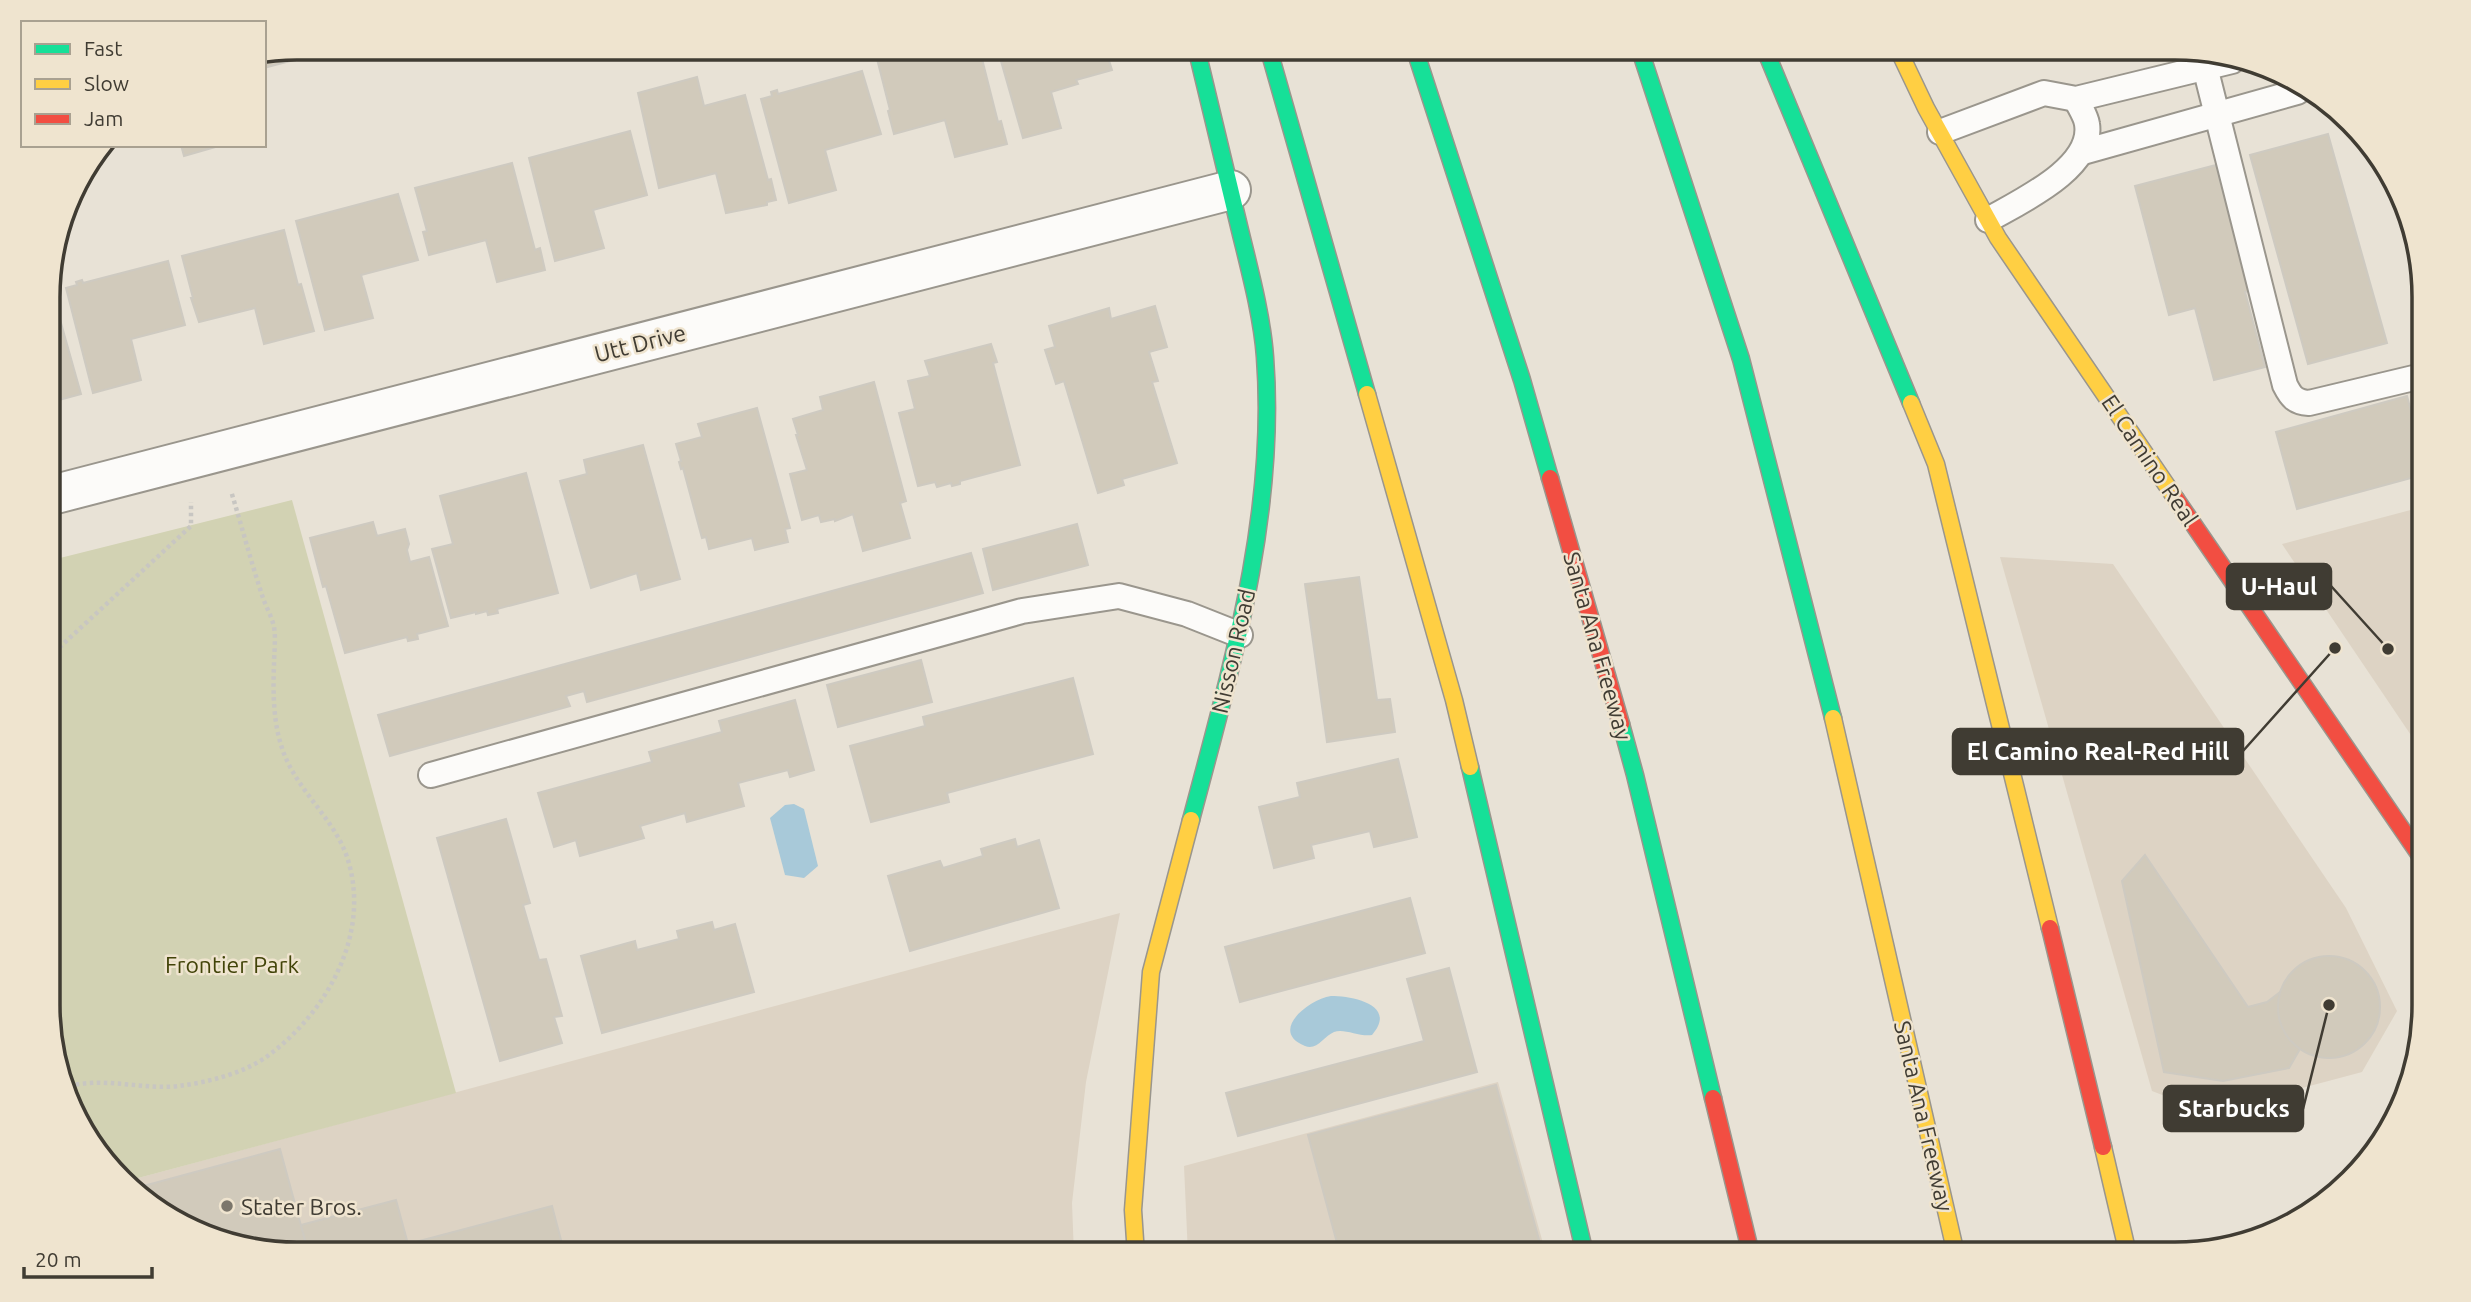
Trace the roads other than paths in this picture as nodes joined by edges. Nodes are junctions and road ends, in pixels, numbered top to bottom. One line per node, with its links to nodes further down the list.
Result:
1 (1199, 60): 14 (main road, Nisson Road)
2 (1272, 60): 22 (main road)
3 (1418, 60): 23 (main road, Santa Ana Freeway)
4 (1643, 60): 24 (main road, Santa Ana Freeway)
5 (1769, 60): 25 (main road)
6 (1904, 60): 12 (main road, El Camino Real)
7 (2217, 64): 8 (lane)
8 (2205, 67): 10 (lane); 11 (lane)
9 (2295, 93): 11 (lane)
10 (2076, 99): 12 (lane); 13 (lane)
11 (2218, 114): 13 (lane); 16 (lane)
12 (1940, 132): 15 (main road, El Camino Real)
13 (2083, 152): 15 (lane)
14 (1231, 190): 17 (street, Utt Drive); 18 (main road, Nisson Road)
15 (1988, 220): 20 (main road, El Camino Real)
16 (2412, 378)
17 (60, 493)
18 (1240, 635): 19 (lane); 21 (main road, Nisson Road)
19 (431, 775)
20 (2412, 844)
21 (1135, 1242)
22 (1582, 1242)
23 (1748, 1242)
24 (1953, 1242)
25 (2126, 1242)

